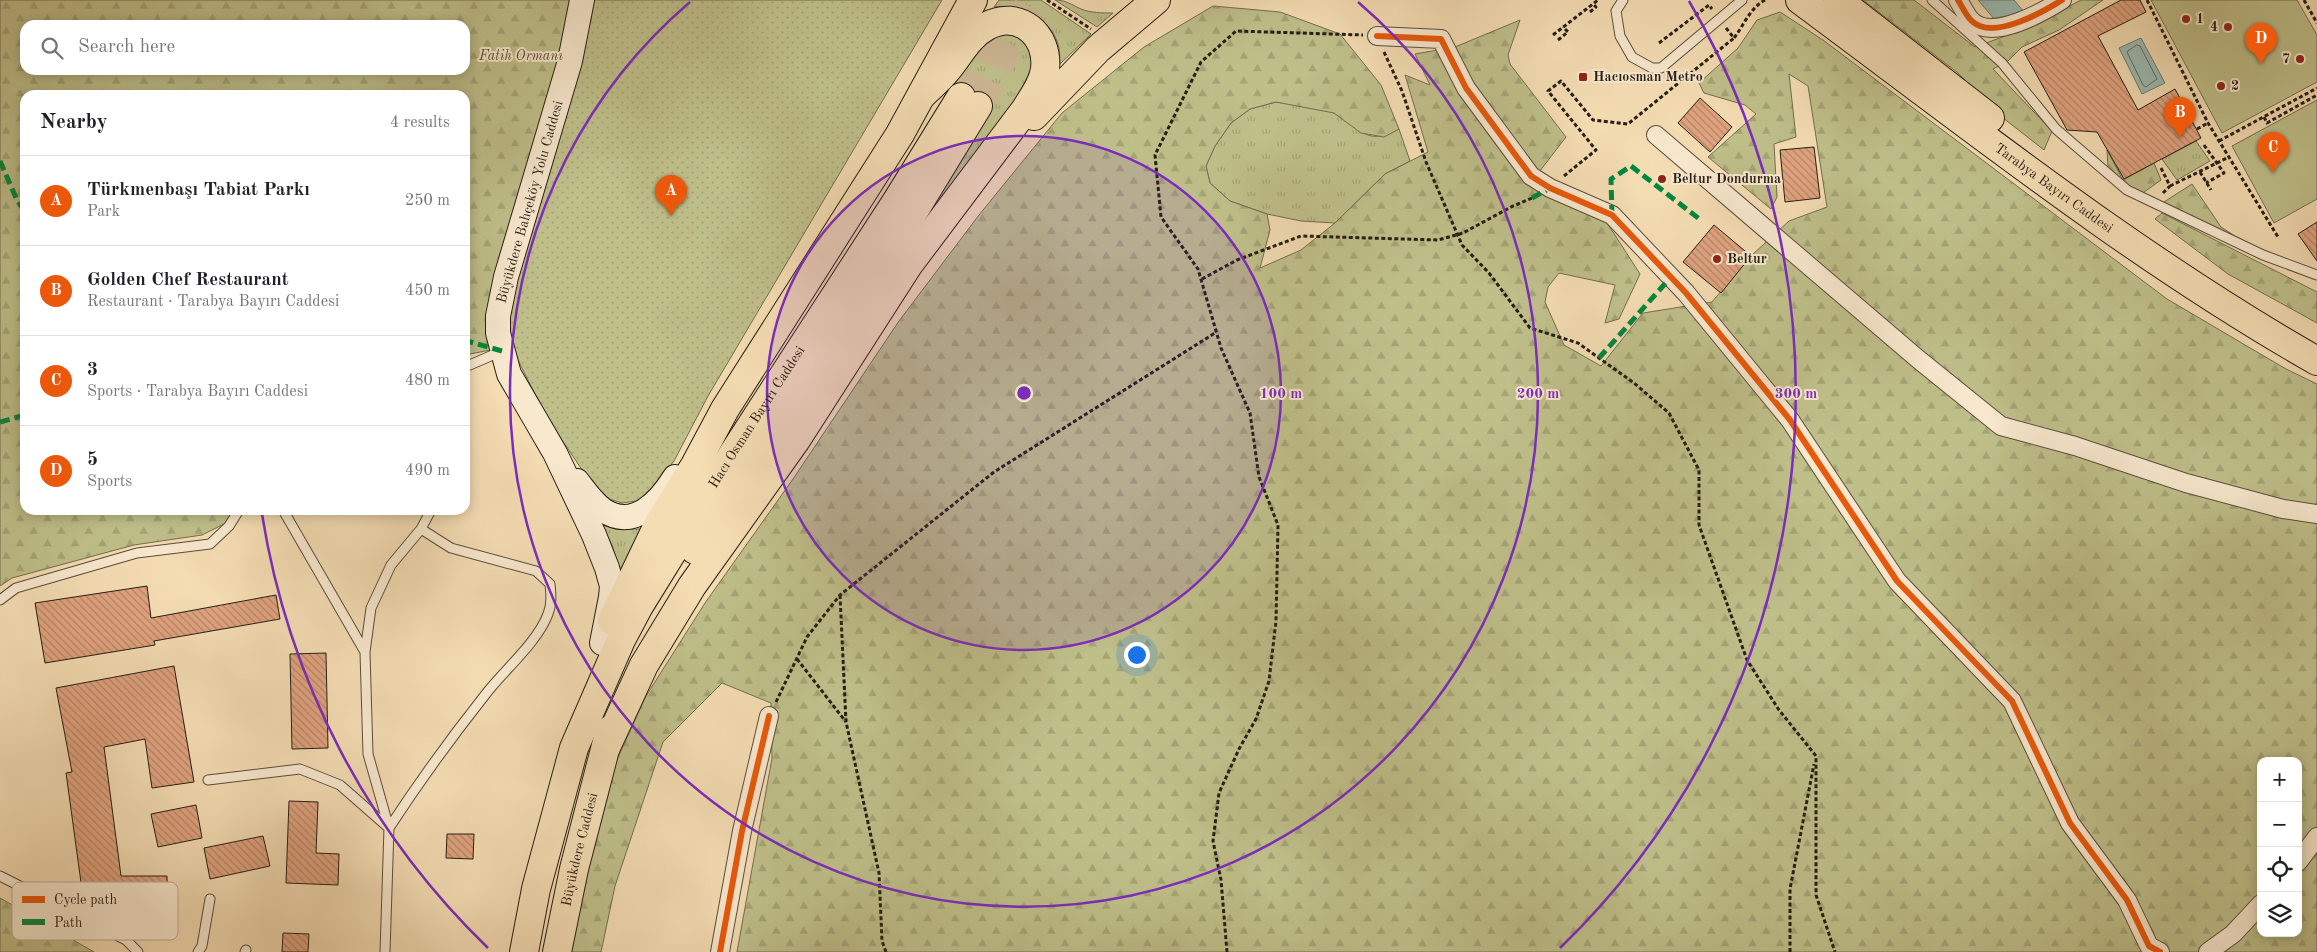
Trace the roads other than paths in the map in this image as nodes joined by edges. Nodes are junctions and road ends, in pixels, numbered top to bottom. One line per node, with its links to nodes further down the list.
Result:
1 (582, 0): 19 (main road, Büyükdere Bahçeköy Yolu Caddesi)
2 (973, 0): 13 (main road)
3 (985, 0): 13 (main road)
4 (1156, 0): 16 (main road)
5 (1623, 0): 6 (lane)
6 (1742, 0)
7 (1800, 0): 20 (main road, Tarabya Bayırı Caddesi)
8 (1838, 0): 18 (main road, Tarabya Bayırı Caddesi)
9 (1932, 0): 17 (lane)
10 (1958, 0): 11 (street)
11 (2062, 0)
12 (1376, 36): 50 (street)
13 (949, 44): 14 (main road)
14 (922, 96): 16 (main road); 22 (main road)
15 (1656, 135): 24 (street)
16 (985, 165): 33 (main road)
17 (2317, 275)
18 (2317, 341)
19 (502, 351): 21 (lane); 23 (main road, Büyükdere Bahçeköy Yolu Caddesi)
20 (2317, 361)
21 (470, 365)
22 (725, 409): 23 (main road, Büyükdere Bahçeköy Yolu Caddesi); 30 (main road)
23 (555, 453): 30 (main road, Büyükdere Bahçeköy Yolu Caddesi)
24 (2317, 514)
25 (236, 515): 29 (lane)
26 (286, 515): 31 (lane)
27 (428, 515): 28 (lane)
28 (421, 528): 31 (lane); 36 (lane)
29 (0, 600)
30 (602, 642): 34 (main road)
31 (365, 652): 36 (lane)
32 (769, 716): 49 (street)
33 (606, 747): 34 (main road, Hacı Osman Bayırı Caddesi); 48 (main road, Büyükdere Caddesi)
34 (574, 748): 47 (main road)
35 (208, 780): 36 (lane)
36 (389, 828): 46 (lane)
37 (2317, 837): 38 (street)
38 (2302, 857)
39 (0, 876): 40 (lane)
40 (12, 882)
41 (210, 899): 45 (lane)
42 (2257, 908): 51 (street)
43 (126, 940): 44 (lane)
44 (138, 952)
45 (198, 952)
46 (385, 952)
47 (524, 952)
48 (557, 952)
49 (720, 952)
50 (2160, 952)
51 (2208, 952)

